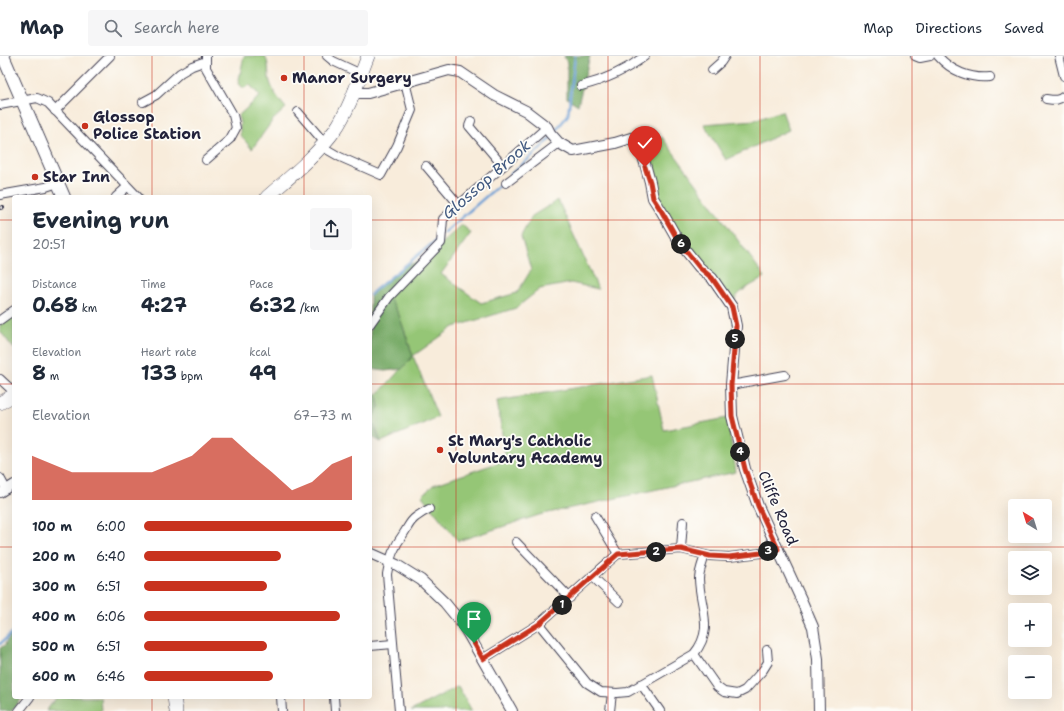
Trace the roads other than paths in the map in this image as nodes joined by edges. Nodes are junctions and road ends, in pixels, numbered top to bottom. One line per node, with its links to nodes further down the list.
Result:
1 (3, 56): 21 (main road)
2 (110, 56): 24 (street)
3 (327, 56): 13 (street)
4 (368, 56): 13 (main road)
5 (645, 56): 17 (street)
6 (725, 56): 12 (street)
7 (915, 56): 8 (street)
8 (930, 56)
9 (938, 56): 14 (street)
10 (1059, 56): 15 (street)
11 (206, 59): 22 (street); 30 (street)
12 (712, 70)
13 (361, 74): 18 (main road)
14 (990, 76)
15 (1064, 76)
16 (405, 82): 18 (street); 27 (street); 29 (street)
17 (581, 86)
18 (354, 90): 29 (main road)
19 (1064, 96): 20 (street)
20 (1046, 99)
21 (22, 102): 23 (street); 24 (street); 33 (main road)
22 (142, 102)
23 (0, 105)
24 (55, 111): 35 (street)
25 (298, 112): 29 (street)
26 (471, 121): 32 (street)
27 (549, 130): 28 (street); 32 (street)
28 (558, 142): 34 (street); 47 (street, Cliffe Road)
29 (322, 144): 40 (main road)
30 (206, 160)
31 (426, 166): 41 (street)
32 (503, 166): 41 (street)
33 (58, 183): 36 (street); 37 (main road)
34 (506, 183)
35 (127, 187): 38 (street); 39 (street)
36 (0, 195)
37 (63, 195)
38 (118, 195)
39 (136, 195)
40 (269, 195)
41 (459, 205): 44 (street)
42 (12, 311): 43 (street)
43 (0, 320)
44 (372, 321)
45 (785, 375): 47 (street)
46 (0, 379): 48 (street)
47 (731, 385): 59 (street, Cliffe Road)
48 (12, 392)
49 (12, 395): 50 (main road)
50 (0, 403)
51 (0, 478): 53 (street)
52 (12, 485): 53 (street)
53 (3, 491)
54 (429, 509): 63 (street)
55 (595, 516): 61 (street)
56 (683, 522): 58 (street)
57 (516, 542): 65 (street)
58 (681, 549): 61 (street); 62 (street)
59 (778, 549): 62 (street); 87 (street, Cliffe Road)
60 (372, 554): 63 (street)
61 (618, 554): 64 (street)
62 (705, 555): 71 (street)
63 (389, 561): 68 (street); 72 (street)
64 (592, 576): 65 (street); 66 (street)
65 (570, 598): 67 (street)
66 (619, 602)
67 (539, 624): 72 (street); 74 (street)
68 (393, 644): 69 (street); 83 (street)
69 (372, 646)
70 (767, 650): 71 (street)
71 (694, 654): 73 (street)
72 (483, 659): 84 (street)
73 (641, 684): 74 (street); 86 (street)
74 (612, 693): 85 (street)
75 (28, 699): 79 (street)
76 (174, 699): 80 (main road)
77 (281, 699): 81 (street)
78 (334, 699): 82 (street)
79 (19, 711)
80 (176, 711)
81 (282, 711)
82 (335, 711)
83 (399, 711)
84 (512, 711)
85 (610, 711)
86 (660, 711)
87 (819, 711)

